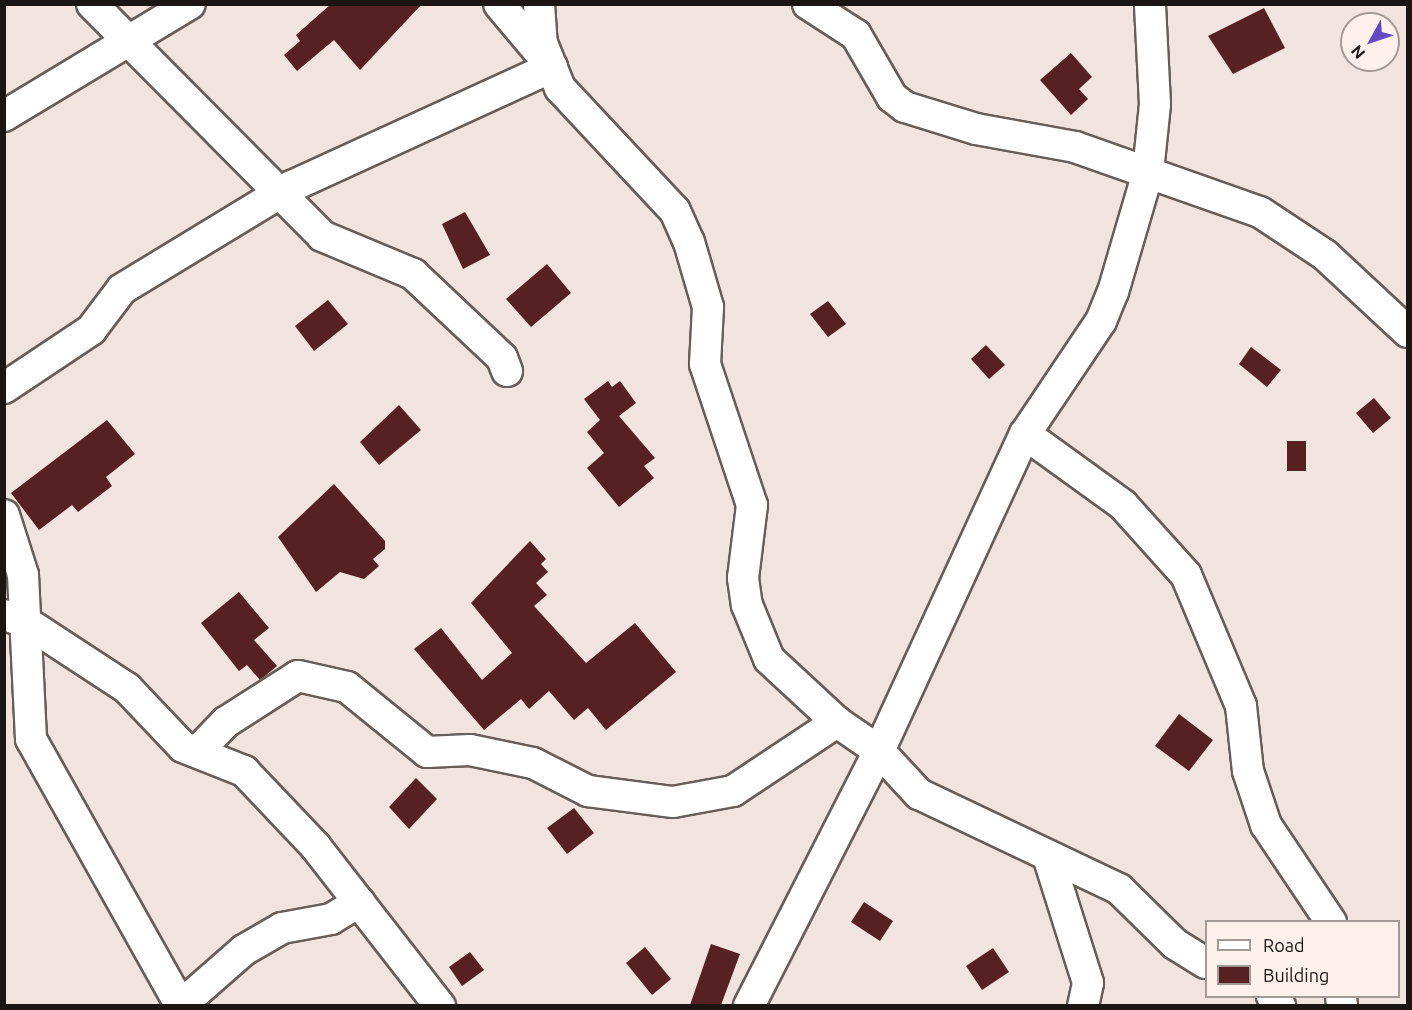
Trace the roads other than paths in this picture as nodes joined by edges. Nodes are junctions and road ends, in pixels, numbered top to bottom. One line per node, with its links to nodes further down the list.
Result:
1 (92, 4): 7 (street)
2 (190, 4): 7 (street)
3 (499, 4): 8 (street)
4 (539, 4): 8 (street)
5 (808, 4): 10 (street)
6 (1150, 4): 10 (street)
7 (128, 44): 9 (street); 11 (street)
8 (552, 67): 11 (street); 18 (street)
9 (4, 116)
10 (1148, 172): 12 (street); 15 (street)
11 (279, 196): 13 (street); 14 (street)
12 (1407, 332)
13 (507, 371)
14 (4, 388)
15 (1025, 434): 19 (street); 23 (street)
16 (4, 515): 17 (street)
17 (15, 619): 20 (street); 26 (street)
18 (837, 722): 19 (street); 20 (street)
19 (879, 751): 21 (street); 25 (street)
20 (196, 752): 22 (street)
21 (1048, 856): 24 (street); 28 (street)
22 (359, 902): 26 (street); 27 (street)
23 (1330, 920)
24 (1205, 962)
25 (751, 1004)
26 (181, 1005)
27 (440, 1005)
28 (1083, 1005)

